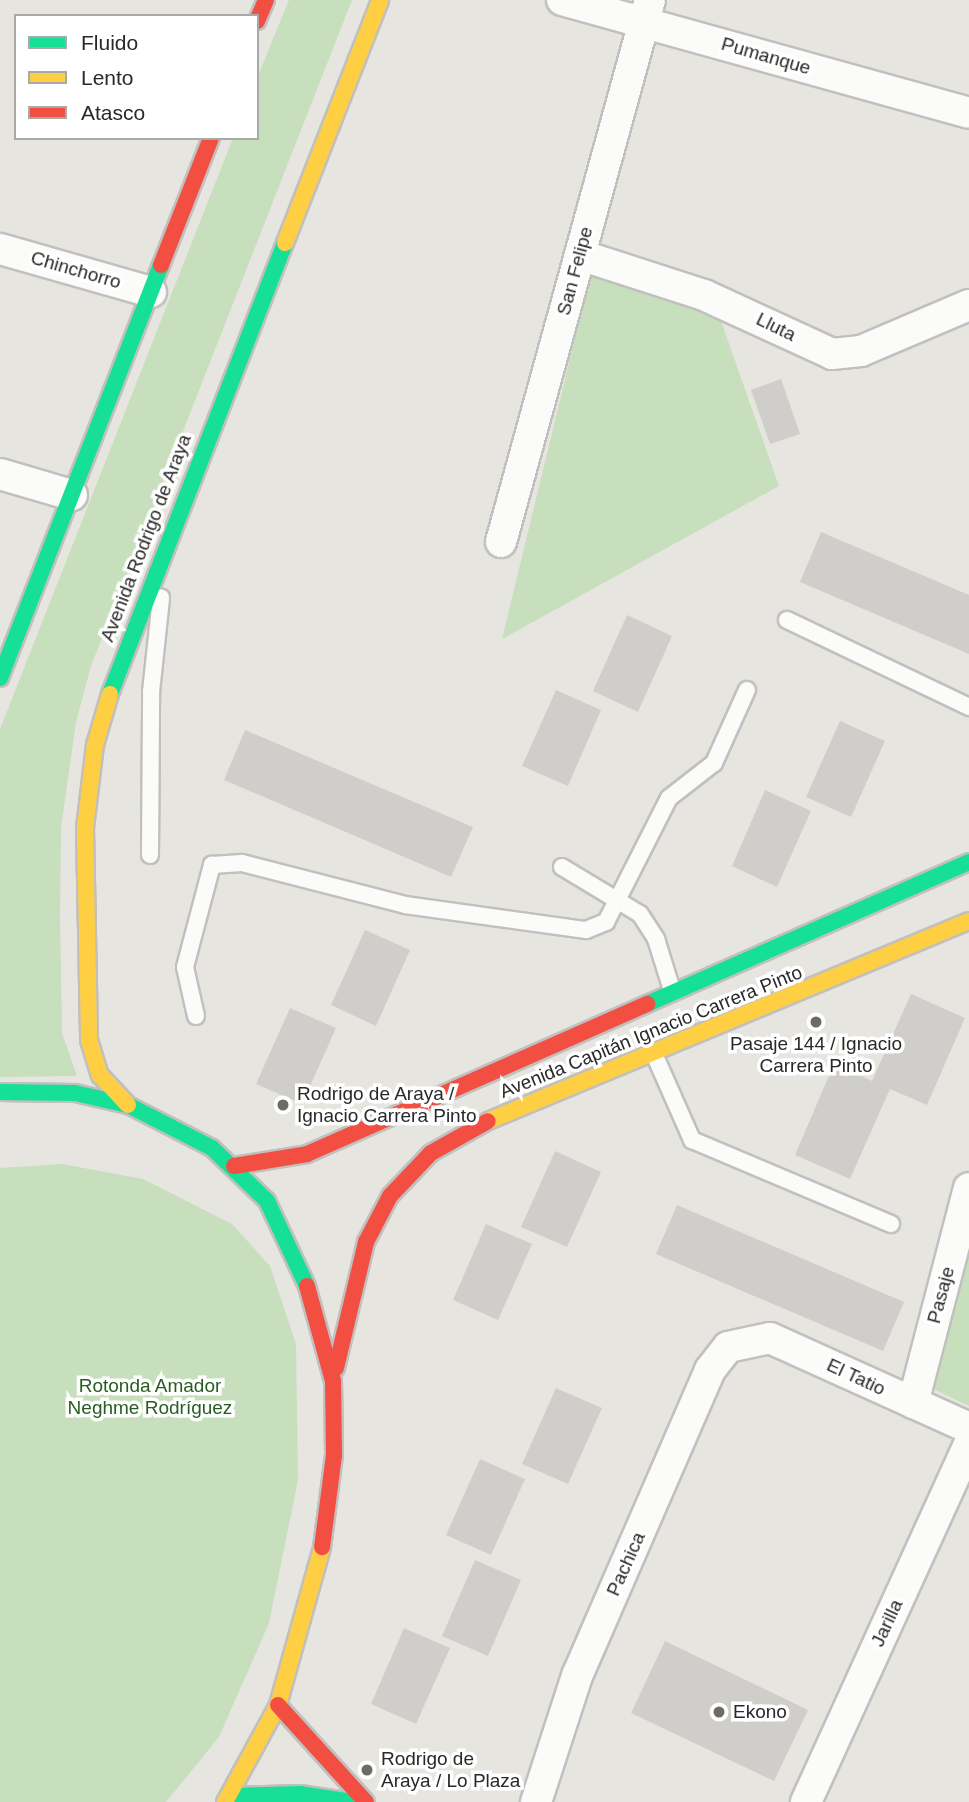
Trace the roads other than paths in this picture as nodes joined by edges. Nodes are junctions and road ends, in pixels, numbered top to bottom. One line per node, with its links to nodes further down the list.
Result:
1 (380, 0): 12 (main road, Avenida Rodrigo de Araya)
2 (562, 0): 3 (street, Pumanque)
3 (647, 11): 4 (street, Pumanque); 7 (street, San Felipe)
4 (969, 113)
5 (210, 140): 8 (main road)
6 (0, 249): 8 (street, Chinchorro)
7 (580, 255): 9 (street, Lluta); 13 (street, San Felipe)
8 (151, 292): 11 (main road)
9 (969, 305)
10 (0, 474): 11 (street)
11 (72, 495): 15 (main road)
12 (169, 537): 18 (lane); 27 (main road, Avenida Rodrigo de Araya)
13 (501, 542)
14 (787, 620): 17 (lane)
15 (0, 678)
16 (747, 690): 21 (lane)
17 (969, 707)
18 (150, 855)
19 (969, 862): 23 (main road, Avenida Capitán Ignacio Carrera Pinto)
20 (562, 867): 21 (lane)
21 (620, 901): 23 (lane); 24 (lane)
22 (969, 921): 25 (main road, Avenida Capitán Ignacio Carrera Pinto)
23 (671, 990): 28 (main road, Avenida Capitán Ignacio Carrera Pinto)
24 (196, 1016)
25 (655, 1056): 30 (lane); 32 (main road, Avenida Capitán Ignacio Carrera Pinto)
26 (0, 1092): 27 (main road)
27 (128, 1105): 28 (main road)
28 (234, 1166): 32 (main road)
29 (969, 1188): 33 (street, Pasaje)
30 (891, 1224)
31 (741, 1340): 33 (street, El Tatio); 40 (street, Pachica)
32 (333, 1381): 36 (main road)
33 (913, 1403): 34 (street, El Tatio)
34 (969, 1428)
35 (969, 1444): 41 (street, Jarilla)
36 (278, 1705): 37 (main road); 39 (main road)
37 (227, 1799): 38 (main road)
38 (352, 1802)
39 (366, 1802)
40 (536, 1802)
41 (806, 1802)

